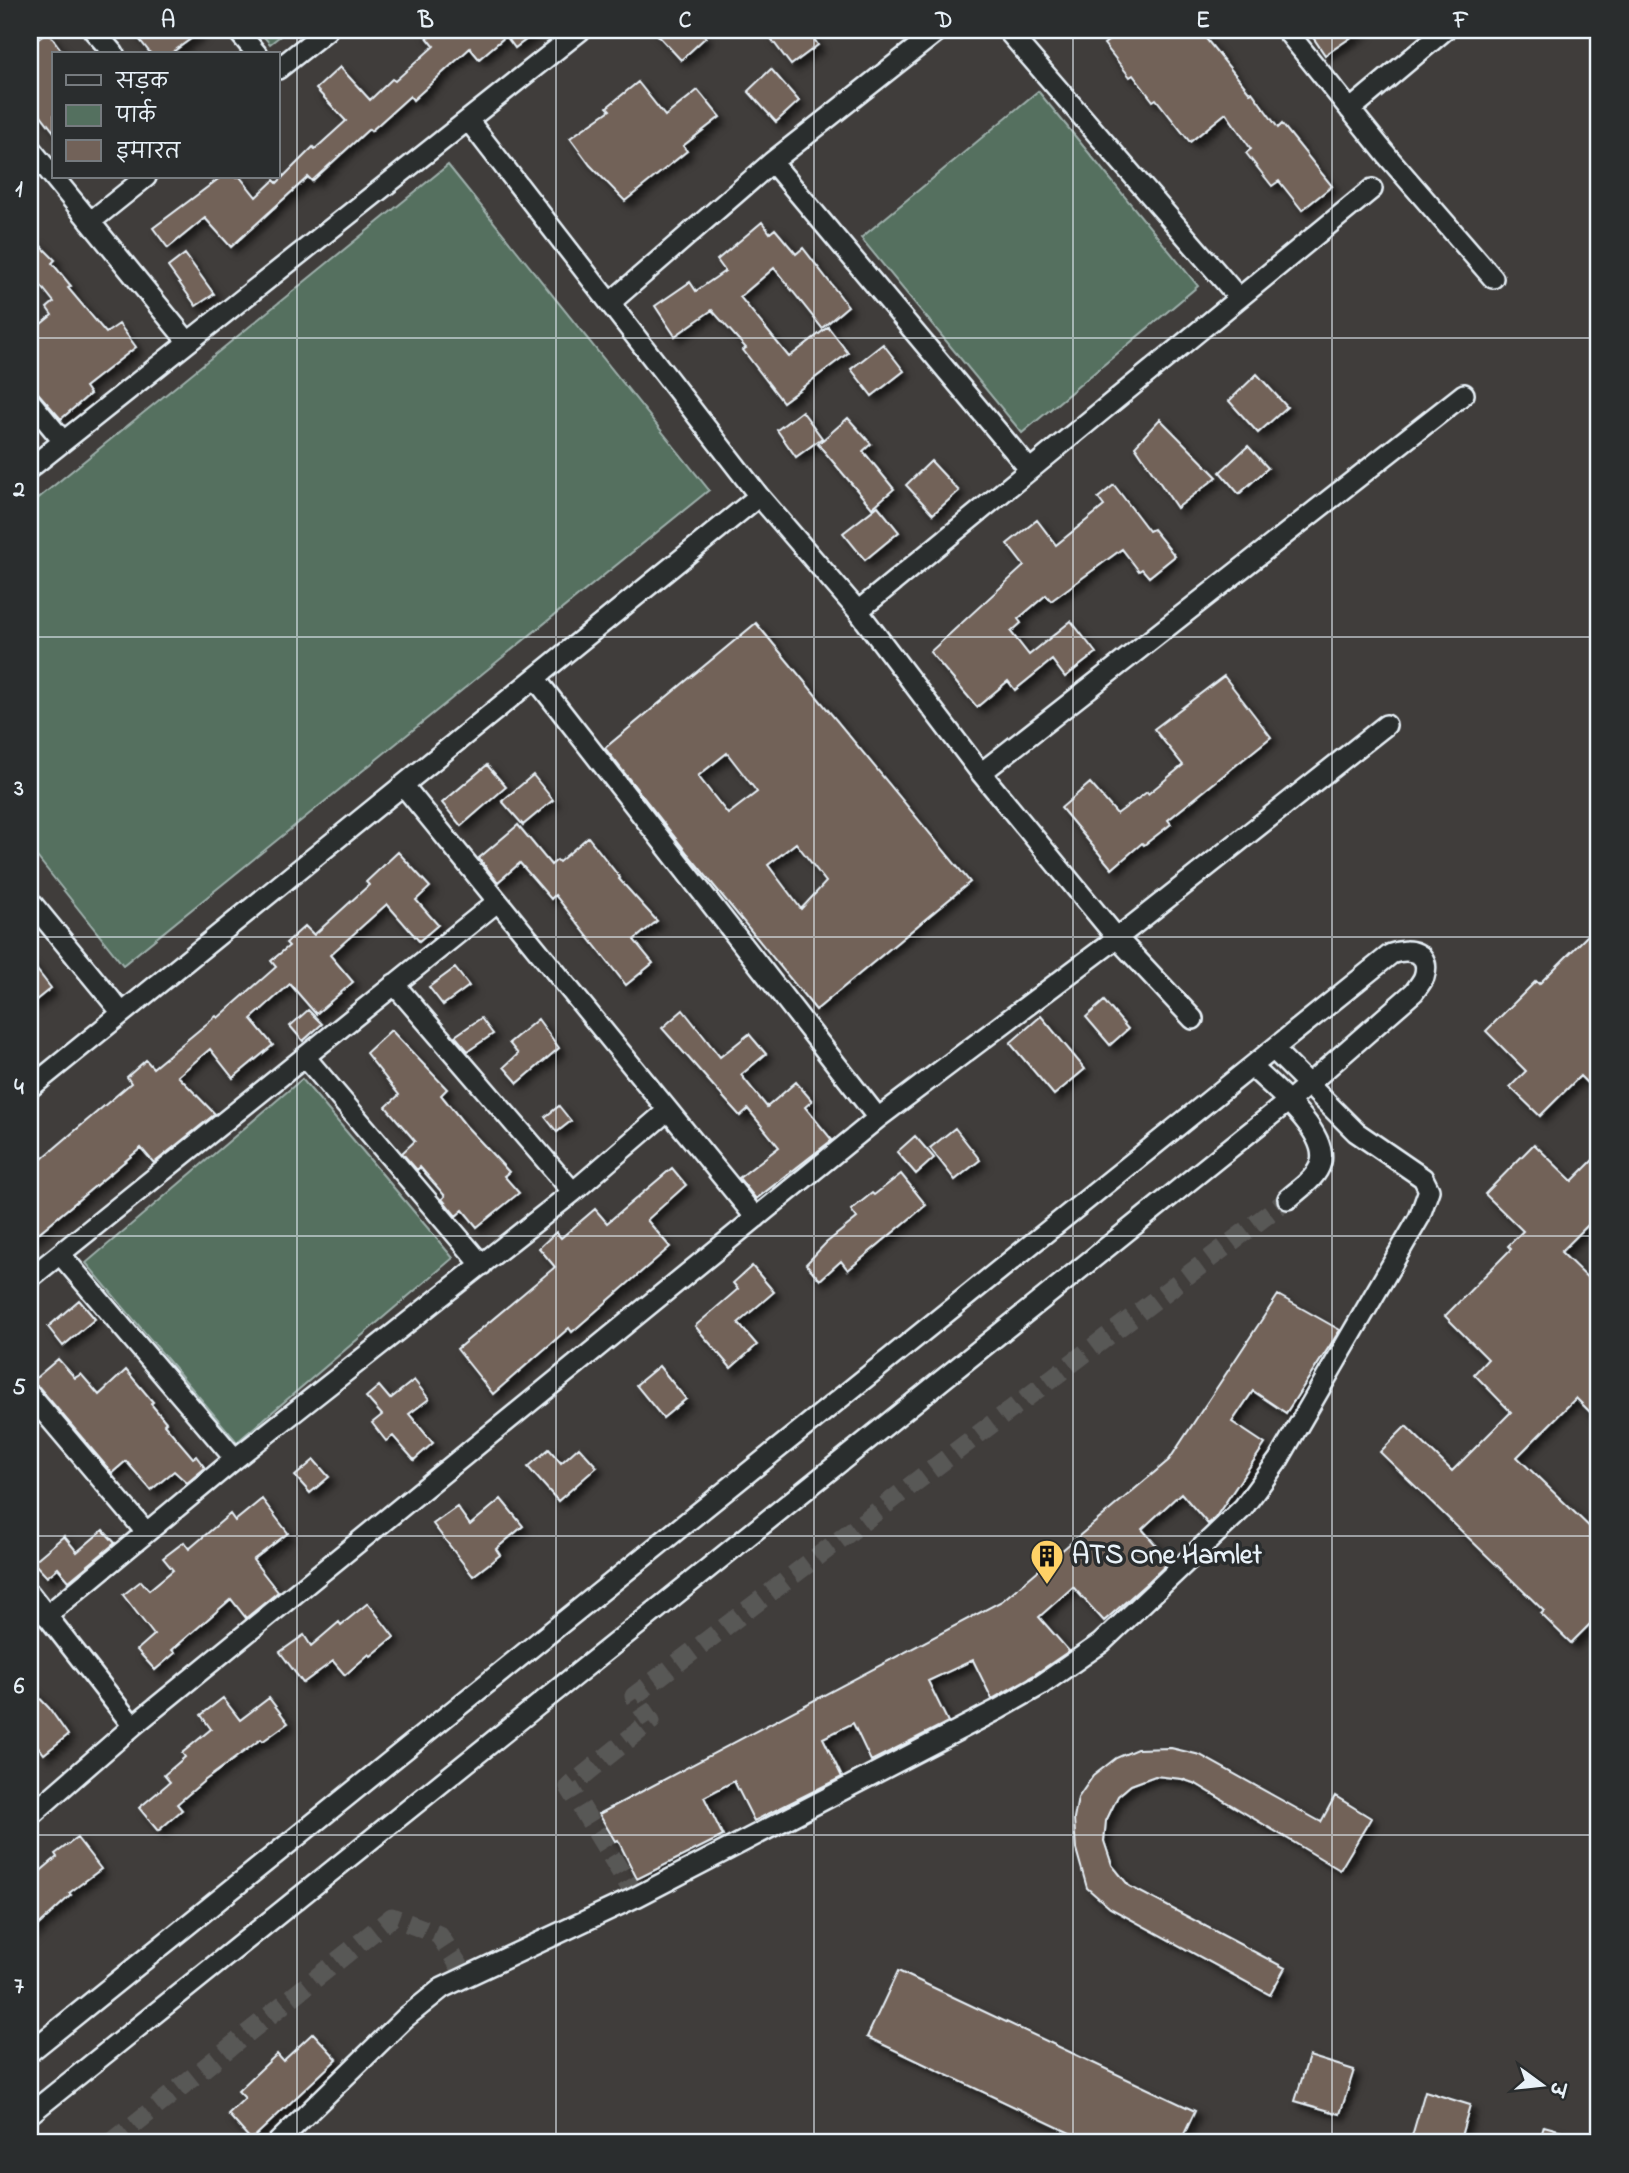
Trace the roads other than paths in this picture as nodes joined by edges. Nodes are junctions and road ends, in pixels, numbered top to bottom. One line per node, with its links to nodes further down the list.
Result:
1 (93, 30): 9 (street)
2 (237, 30): 10 (street)
3 (327, 30): 11 (street)
4 (581, 30): 13 (street)
5 (939, 30): 15 (street)
6 (1007, 30): 22 (street)
7 (1286, 30): 12 (street)
8 (1445, 30): 12 (street)
9 (112, 52)
10 (255, 52)
11 (280, 67)
12 (1350, 110): 21 (street)
13 (468, 120): 23 (street); 24 (street)
14 (30, 148): 16 (street)
15 (772, 162): 23 (street); 29 (street)
16 (52, 175)
17 (54, 178): 20 (street)
18 (145, 178): 20 (street)
19 (1372, 189): 22 (street)
20 (90, 222): 24 (street)
21 (1493, 278)
22 (1239, 298): 29 (street)
23 (611, 302): 30 (street)
24 (188, 342): 27 (street)
25 (1464, 394): 34 (street)
26 (30, 401): 27 (street)
27 (63, 441): 28 (street)
28 (30, 468)
29 (1030, 470): 31 (street)
30 (759, 496): 31 (street); 32 (street)
31 (858, 611): 34 (street)
32 (535, 678): 35 (street); 49 (street)
33 (1386, 725): 38 (street)
34 (981, 773): 38 (street)
35 (403, 785): 37 (street); 40 (street)
36 (30, 901): 40 (street)
37 (496, 902): 39 (street); 48 (street)
38 (1117, 938): 41 (street); 49 (street)
39 (394, 984): 43 (street); 50 (street)
40 (122, 1013): 46 (street)
41 (1192, 1019)
42 (1274, 1050): 44 (street); 45 (street); 45 (street)
43 (305, 1057): 53 (street); 54 (street)
44 (1252, 1067): 47 (street); 63 (street)
45 (1309, 1084): 47 (street); 65 (street)
46 (30, 1088)
47 (1288, 1102): 51 (street); 64 (street)
48 (667, 1111): 50 (street); 52 (street)
49 (878, 1118): 52 (street)
50 (573, 1192): 54 (street)
51 (1288, 1199)
52 (756, 1218): 61 (street)
53 (60, 1254): 55 (street); 57 (street)
54 (482, 1265): 57 (street)
55 (30, 1278)
56 (30, 1395): 58 (street)
57 (235, 1459): 58 (street)
58 (146, 1532): 60 (street)
59 (30, 1594): 60 (street)
60 (46, 1616): 61 (street)
61 (133, 1726): 62 (street)
62 (30, 1816)
63 (30, 2053)
64 (30, 2114)
65 (277, 2143)

